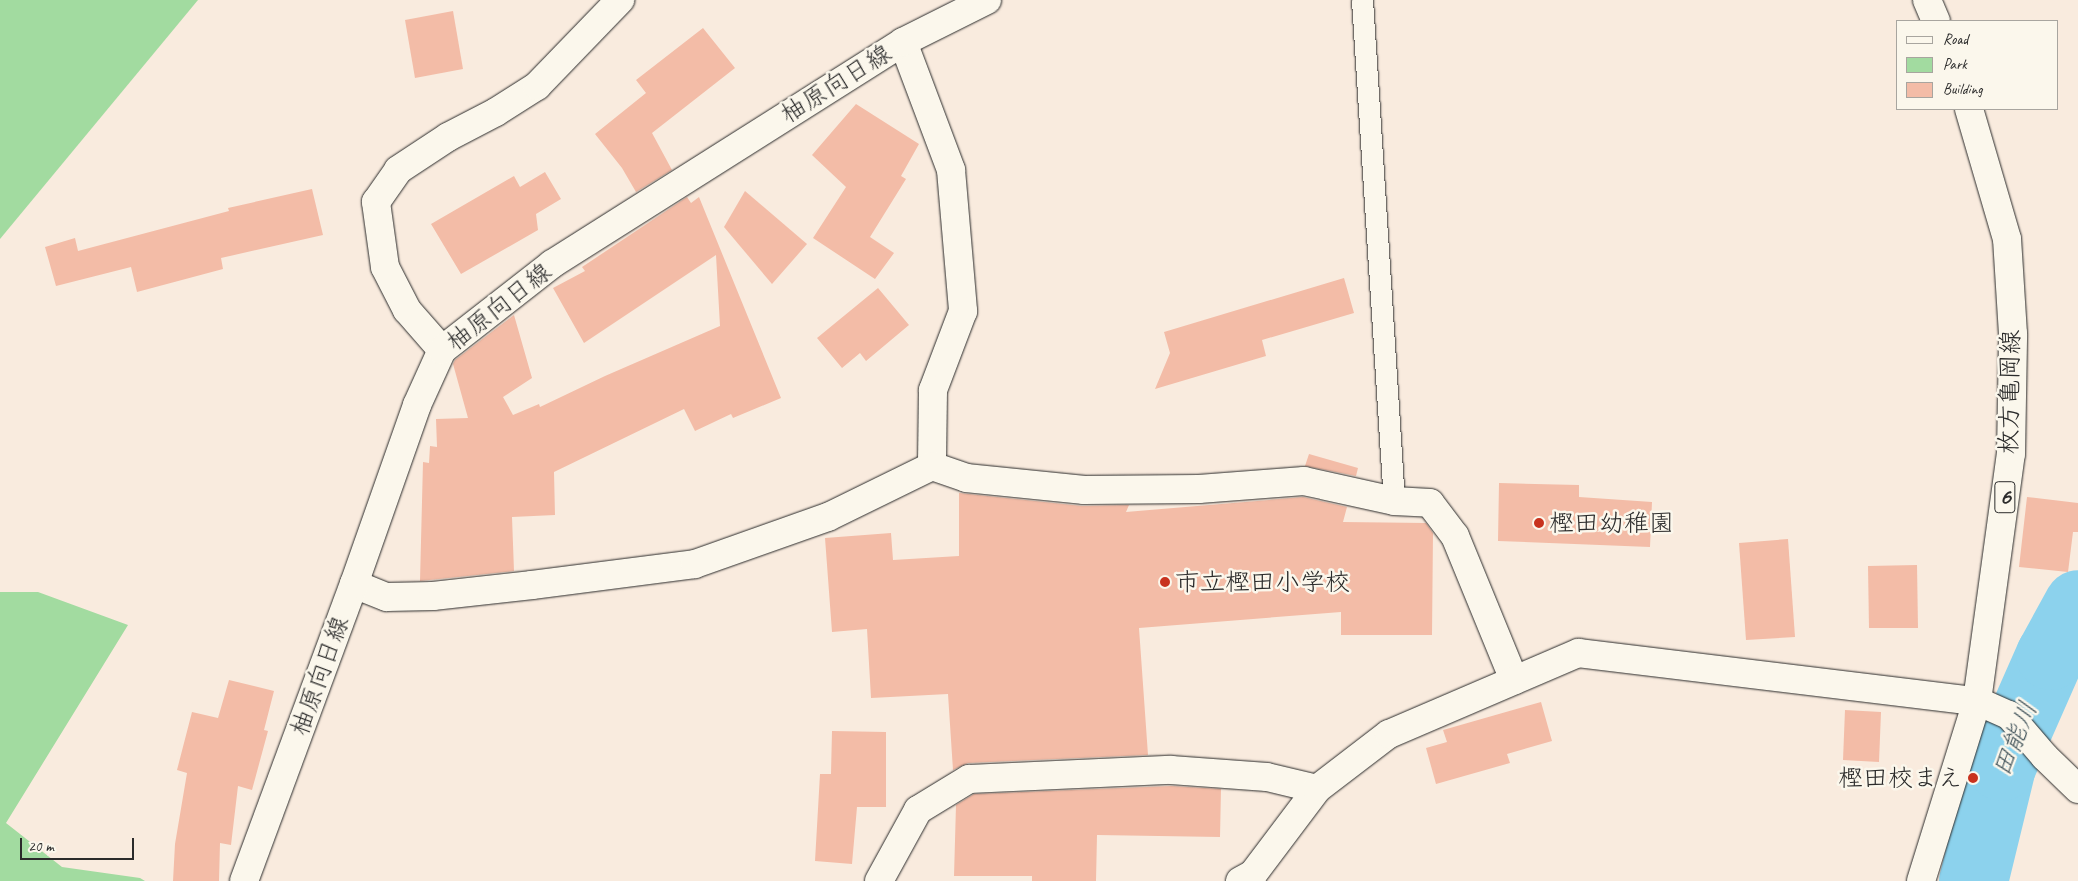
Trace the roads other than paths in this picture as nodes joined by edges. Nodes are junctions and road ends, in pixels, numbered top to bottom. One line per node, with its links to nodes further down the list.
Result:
1 (620, 0): 8 (street)
2 (1362, 0): 10 (lane)
3 (1927, 0): 5 (street)
4 (980, 1): 6 (street, 柚原向日線)
5 (1936, 20)
6 (903, 42): 8 (street, 柚原向日線); 9 (street)
7 (1969, 110): 13 (street, 枚方亀岡線 / 6)
8 (442, 350): 11 (street, 柚原向日線)
9 (932, 466): 10 (street); 11 (street)
10 (1394, 501): 12 (street)
11 (354, 584): 16 (street, 柚原向日線)
12 (1514, 680): 13 (street); 14 (street)
13 (1977, 701): 15 (street); 19 (street, 枚方亀岡線 / 6)
14 (1317, 789): 17 (street); 18 (street)
15 (2078, 789)
16 (244, 881)
17 (879, 881)
18 (1240, 881)
19 (1921, 881)

